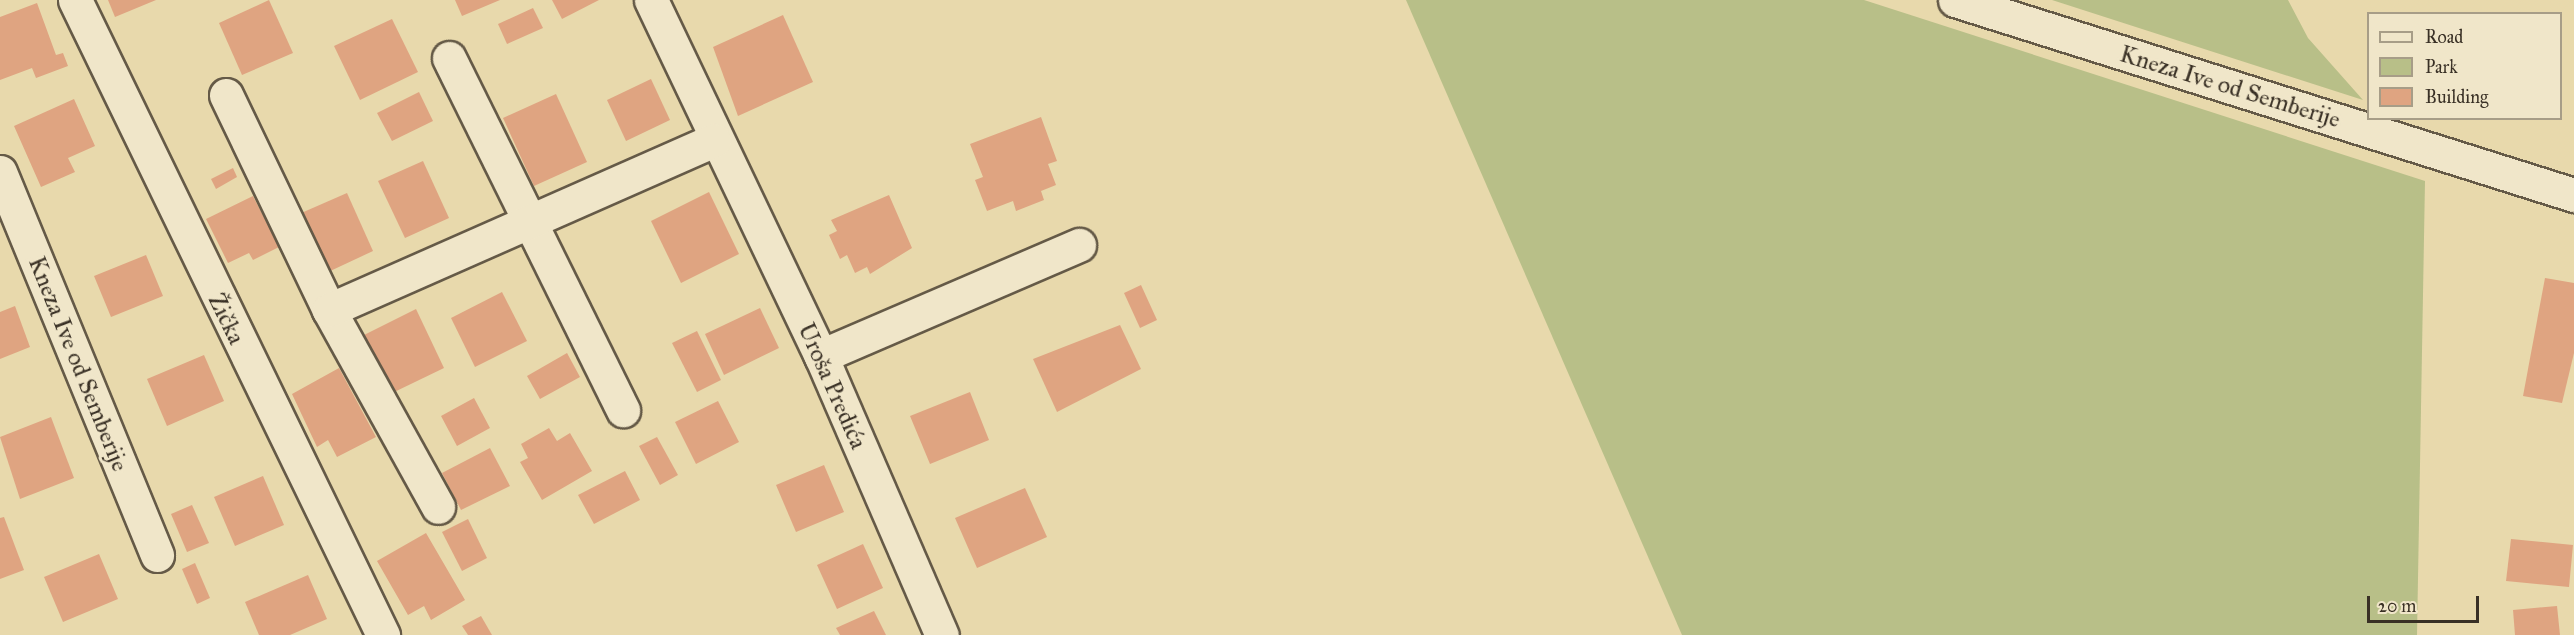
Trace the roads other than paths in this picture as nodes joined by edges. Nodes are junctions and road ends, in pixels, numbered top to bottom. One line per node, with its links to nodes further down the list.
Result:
1 (75, 0): 16 (street, Žička)
2 (651, 0): 6 (street, Uroša Predića)
3 (1955, 0): 8 (street, Kneza Ive od Semberije)
4 (449, 58): 9 (street)
5 (226, 95): 11 (street)
6 (714, 140): 9 (street); 12 (street, Uroša Predića)
7 (0, 172): 15 (street, Kneza Ive od Semberije)
8 (2574, 195)
9 (527, 221): 11 (street); 13 (street)
10 (1079, 245): 12 (street)
11 (329, 310): 14 (street)
12 (821, 356): 17 (street, Uroša Predića)
13 (623, 410)
14 (438, 507)
15 (157, 555)
16 (383, 635)
17 (942, 635)

